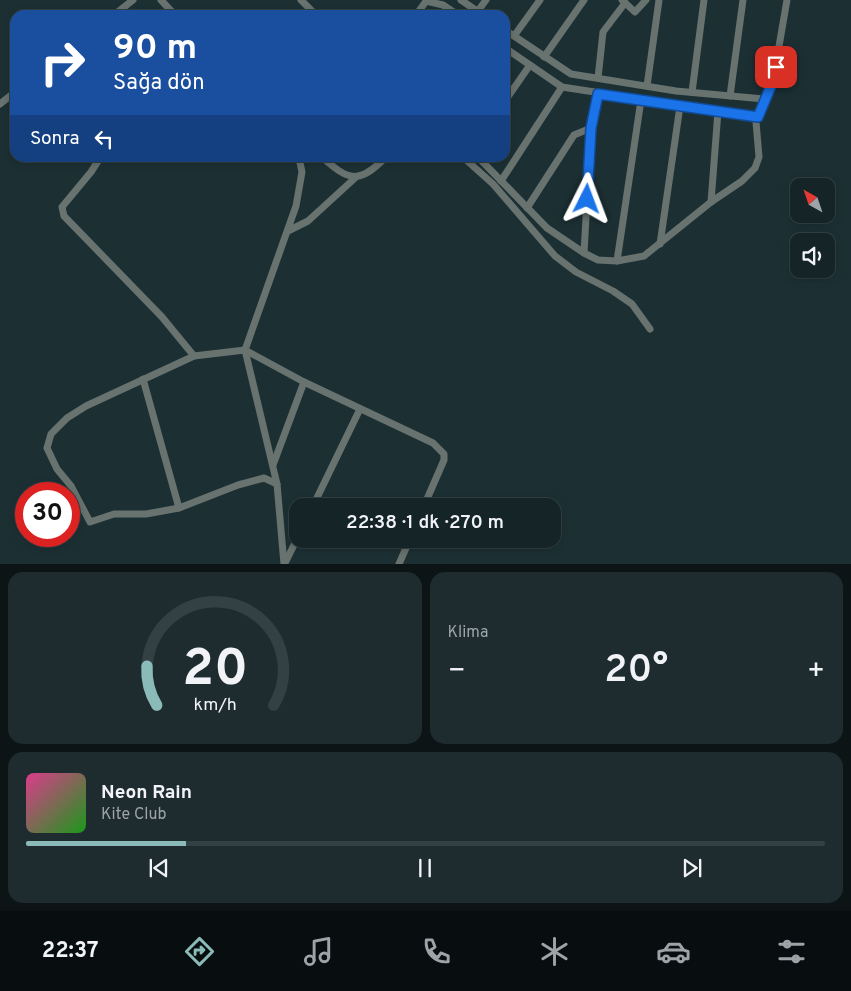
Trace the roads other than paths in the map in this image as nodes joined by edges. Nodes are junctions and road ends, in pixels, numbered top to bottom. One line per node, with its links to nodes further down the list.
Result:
1 (133, 0): 14 (street)
2 (161, 0): 15 (street)
3 (301, 0): 16 (street)
4 (461, 0): 18 (street)
5 (540, 0): 20 (street)
6 (584, 0): 22 (street)
7 (646, 0): 13 (street)
8 (659, 0): 25 (street)
9 (704, 0): 27 (street)
10 (743, 0): 31 (street)
11 (787, 0): 32 (street)
12 (427, 1): 17 (street)
13 (624, 1): 24 (street)
14 (120, 10)
15 (170, 10)
16 (311, 10)
17 (450, 10)
18 (474, 10)
19 (510, 33): 20 (street)
20 (514, 36): 22 (street)
21 (510, 51): 23 (street)
22 (544, 57): 24 (street)
23 (530, 65): 26 (street); 28 (street)
24 (598, 78): 25 (street)
25 (647, 86): 27 (street)
26 (562, 87): 29 (street); 46 (street)
27 (692, 92): 31 (street)
28 (510, 94)
29 (598, 94): 33 (street); 38 (street)
30 (10, 96): 34 (street)
31 (730, 96): 32 (street)
32 (764, 99): 37 (street)
33 (641, 100): 35 (street); 52 (street)
34 (0, 104)
35 (680, 106): 36 (street); 50 (street)
36 (718, 111): 37 (street); 47 (street)
37 (758, 117): 47 (street)
38 (591, 128): 48 (street); 51 (street)
39 (98, 162): 55 (street)
40 (300, 162): 49 (street)
41 (328, 162): 45 (street)
42 (380, 162): 45 (street)
43 (468, 162): 53 (street)
44 (483, 162): 46 (street)
45 (355, 178): 49 (street)
46 (501, 181): 48 (street)
47 (711, 202): 50 (street)
48 (527, 208): 51 (street)
49 (288, 231): 54 (street)
50 (660, 244): 52 (street)
51 (584, 253): 52 (street)
52 (617, 261)
53 (650, 329)
54 (244, 350): 55 (street); 57 (street); 59 (street)
55 (194, 356): 56 (street)
56 (143, 380): 63 (street); 63 (street)
57 (304, 382): 58 (street); 59 (street)
58 (360, 409): 61 (street); 62 (street)
59 (272, 465): 60 (street)
60 (277, 484): 63 (street); 66 (street)
61 (316, 498)
62 (427, 498)
63 (179, 508)
64 (292, 548): 66 (street)
65 (406, 548): 67 (street)
66 (284, 564)
67 (399, 564)

